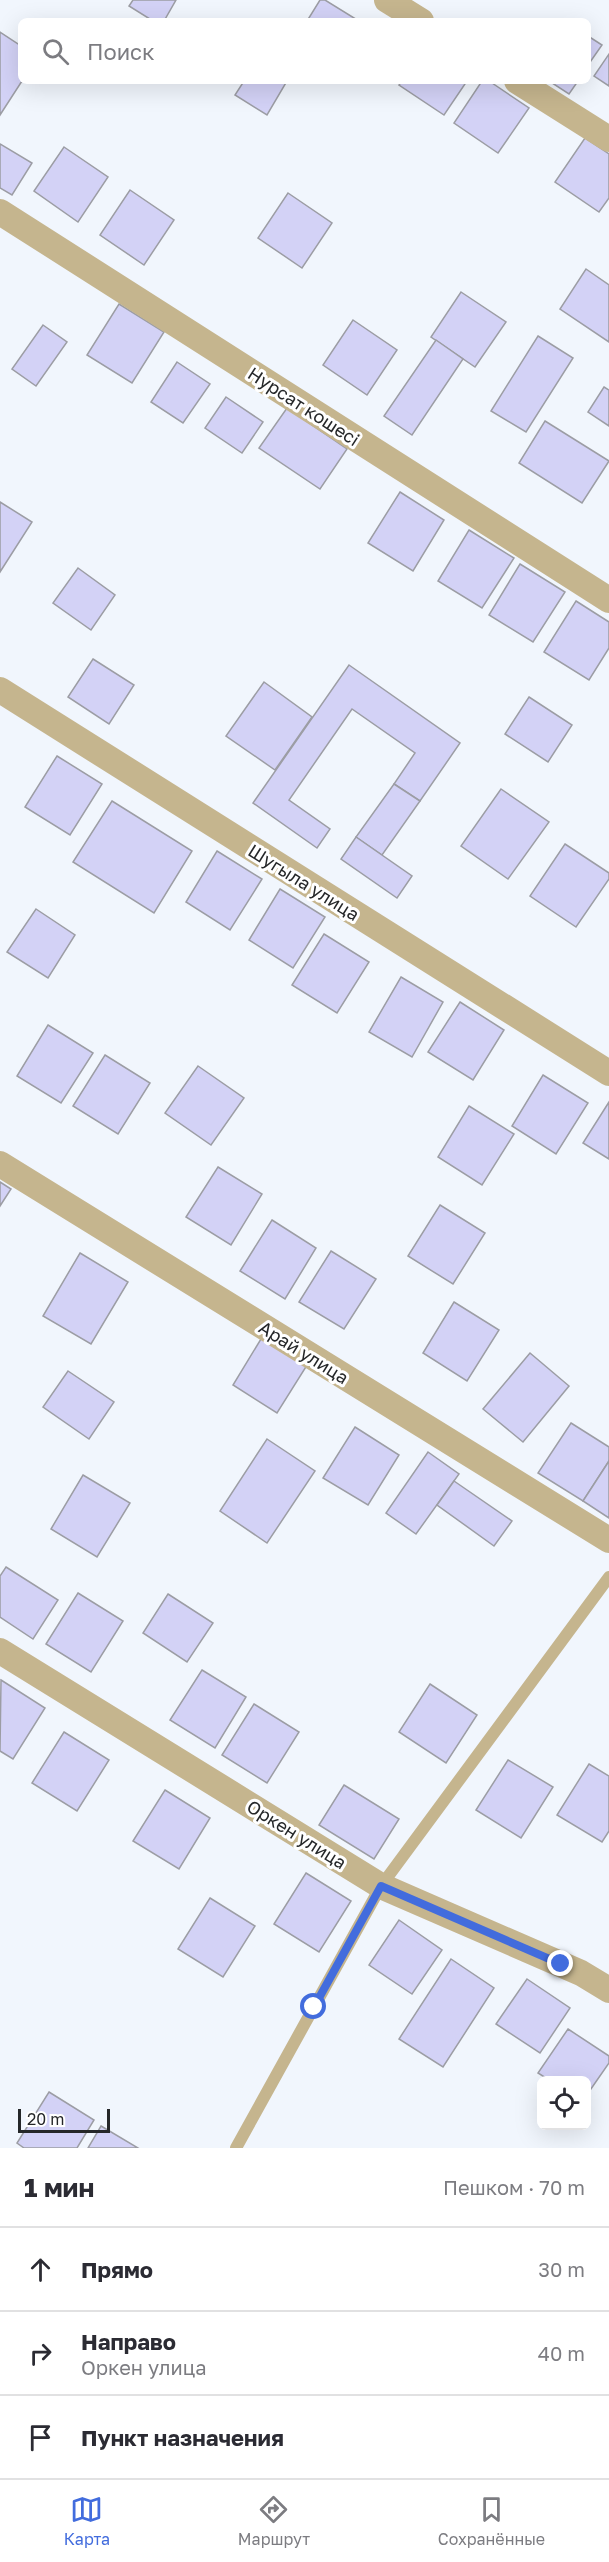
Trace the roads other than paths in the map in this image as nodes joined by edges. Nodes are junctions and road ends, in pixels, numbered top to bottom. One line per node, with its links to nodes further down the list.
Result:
1 (387, 0): 2 (street)
2 (416, 18)
3 (522, 84): 4 (street)
4 (609, 139)
5 (0, 212): 6 (street, Нурсат кошесi)
6 (609, 600)
7 (0, 690): 8 (street, Шугыла улица)
8 (609, 1073)
9 (0, 1164): 10 (street, Арай улица)
10 (609, 1540)
11 (609, 1577): 13 (lane)
12 (0, 1651): 13 (street, Оркен улица)
13 (381, 1886): 14 (street, Оркен улица); 15 (lane)
14 (609, 1990)
15 (236, 2148)

